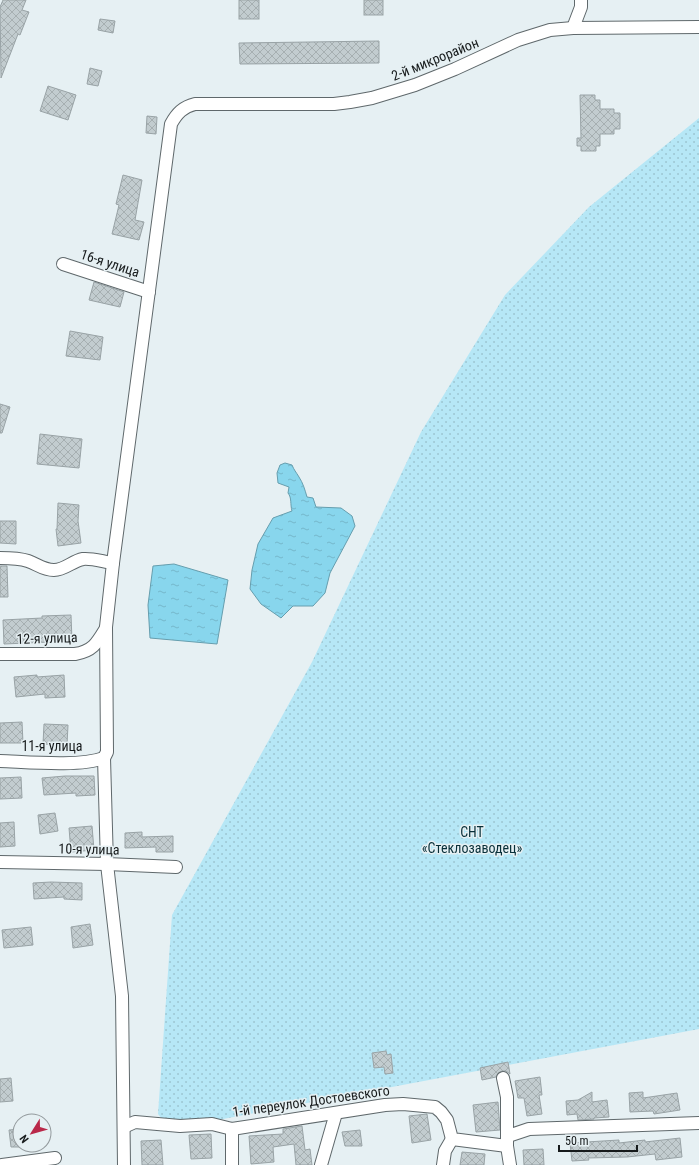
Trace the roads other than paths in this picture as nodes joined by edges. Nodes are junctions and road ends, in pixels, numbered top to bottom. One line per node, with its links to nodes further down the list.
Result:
1 (581, 0): 3 (street)
2 (699, 27): 3 (street, 2-й микрорайон)
3 (573, 28): 5 (street, 2-й микрорайон)
4 (63, 264): 5 (street, 16-я улица)
5 (149, 292): 7 (street)
6 (0, 558): 7 (street)
7 (113, 564): 8 (street)
8 (106, 627): 9 (street, 12-я улица); 10 (street)
9 (0, 654)
10 (104, 758): 11 (street, 11-я улица); 13 (street)
11 (0, 761)
12 (0, 862): 13 (street, 10-я улица)
13 (107, 864): 14 (street, 10-я улица); 18 (street)
14 (176, 867)
15 (503, 1078): 21 (street)
16 (336, 1113): 19 (street, 1-й переулок Достоевского); 20 (street, 1-й переулок Достоевского); 26 (street)
17 (699, 1123): 21 (street)
18 (124, 1127): 19 (street, 1-й переулок Достоевского); 24 (street)
19 (232, 1129): 25 (street)
20 (452, 1139): 21 (street); 27 (street)
21 (508, 1141): 28 (street)
22 (55, 1158): 23 (street)
23 (2, 1165)
24 (124, 1165)
25 (232, 1165)
26 (321, 1165)
27 (443, 1165)
28 (510, 1165)

